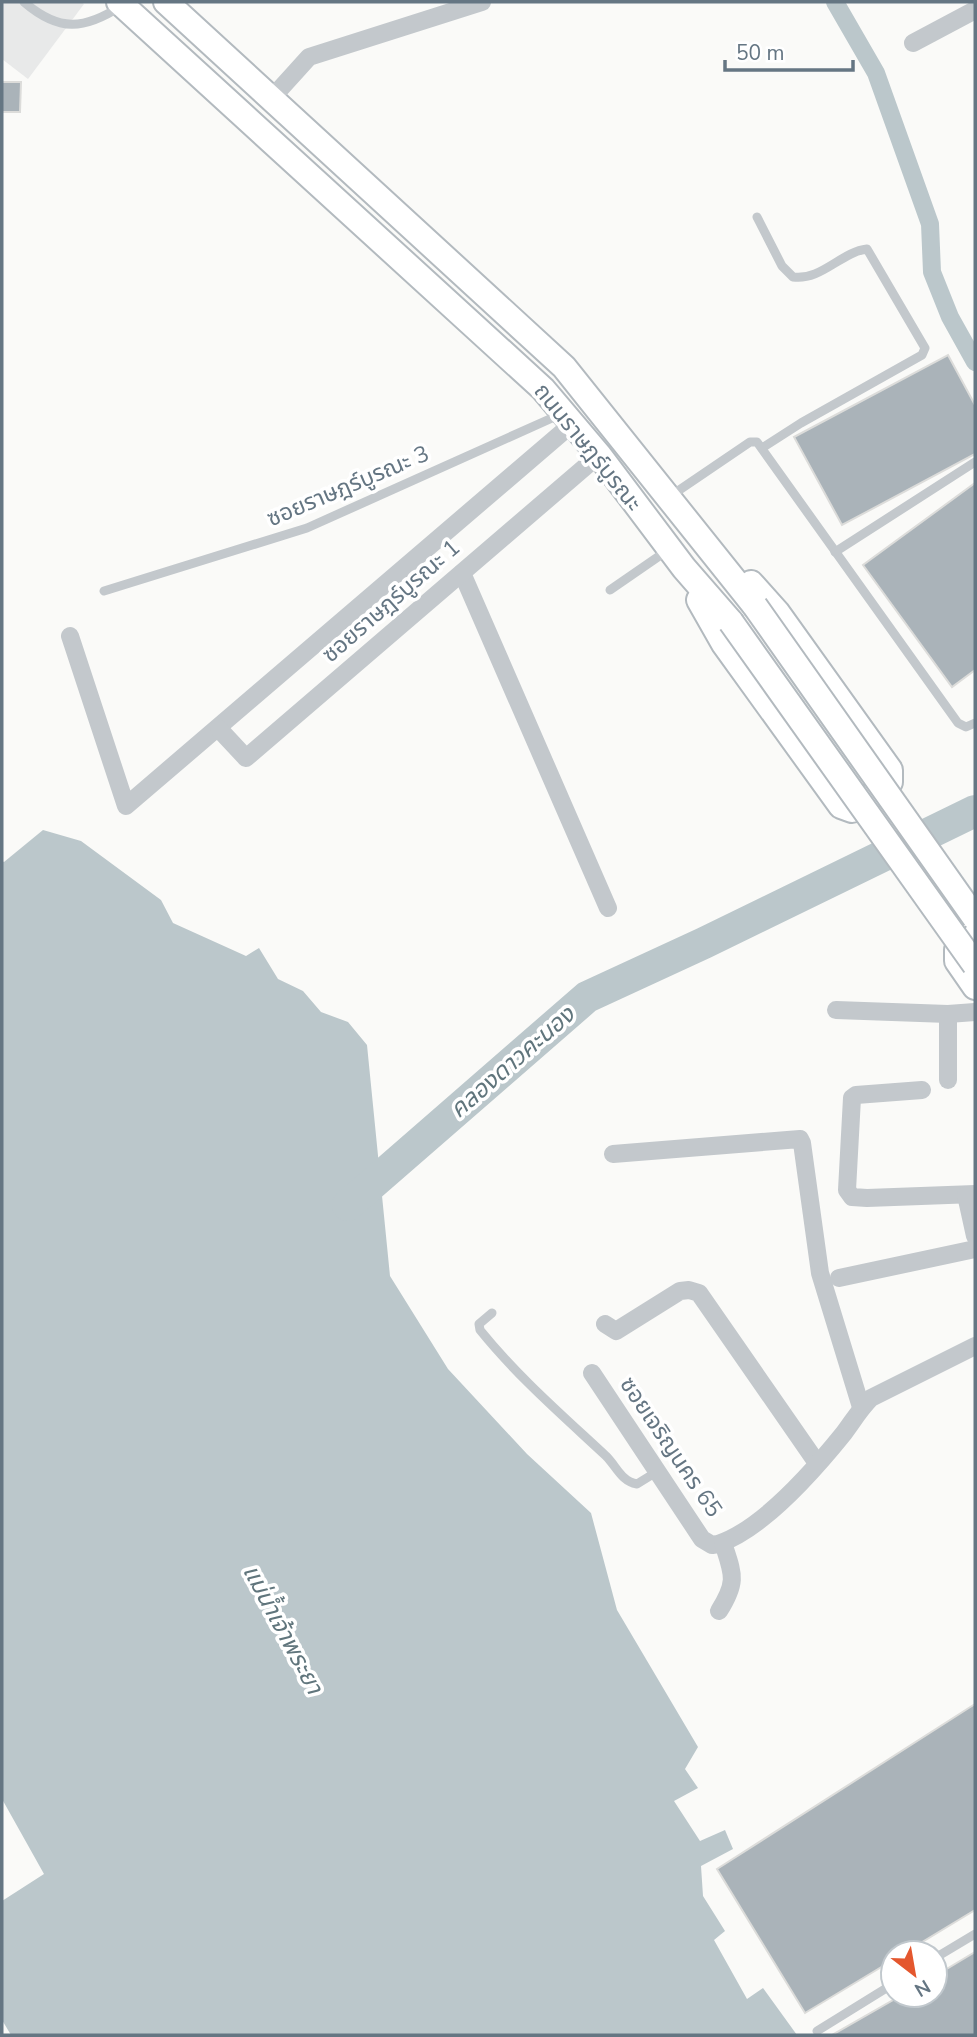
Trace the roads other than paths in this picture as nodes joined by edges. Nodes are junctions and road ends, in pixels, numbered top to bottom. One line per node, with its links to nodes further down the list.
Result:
1 (24, 2): 3 (lane)
2 (482, 2): 7 (street)
3 (121, 3): 10 (main road, ถนนราษฎร์บูรณะ)
4 (177, 6): 7 (main road, ถนนราษฎร์บูรณะ)
5 (975, 10): 6 (street)
6 (913, 43)
7 (271, 99): 9 (main road, ถนนราษฎร์บูรณะ)
8 (757, 217): 12 (lane)
9 (457, 270): 10 (main road); 15 (main road, ถนนราษฎร์บูรณะ)
10 (437, 292): 11 (main road, ถนนราษฎร์บูรณะ)
11 (567, 419): 13 (main road, ถนนราษฎร์บูรณะ); 21 (lane, ซอยราษฎร์บูรณะ 3); 24 (street, ซอยราษฎร์บูรณะ 1)
12 (762, 448): 15 (lane); 17 (lane)
13 (599, 455): 18 (main road, ถนนราษฎร์บูรณะ); 19 (street, ซอยราษฎร์บูรณะ 1)
14 (975, 462): 17 (lane)
15 (668, 498): 16 (main road, ถนนราษฎร์บูรณะ)
16 (708, 546): 18 (main road); 26 (main road, ถนนราษฎร์บูรณะ, bridge)
17 (835, 552): 23 (lane)
18 (677, 558): 20 (lane); 28 (main road, ถนนราษฎร์บูรณะ, bridge)
19 (462, 573): 24 (street, ซอยราษฎร์บูรณะ 1); 25 (street)
20 (610, 590)
21 (104, 591)
22 (70, 636): 24 (street, ซอยราษฎร์บูรณะ 1)
23 (975, 723)
24 (219, 729)
25 (607, 908)
26 (975, 918)
27 (975, 936): 29 (main road)
28 (975, 965)
29 (975, 987)
30 (835, 1010): 32 (street)
31 (975, 1012): 32 (street)
32 (948, 1014): 33 (street)
33 (948, 1080)
34 (922, 1090): 36 (street)
35 (612, 1154): 44 (street)
36 (971, 1195): 37 (street)
37 (975, 1236)
38 (975, 1249): 39 (street)
39 (839, 1278)
40 (492, 1314): 46 (lane)
41 (606, 1324): 45 (street)
42 (975, 1346): 44 (street, ซอยเจริญนคร 65)
43 (592, 1373): 46 (street, ซอยเจริญนคร 65)
44 (861, 1407): 45 (street, ซอยเจริญนคร 65)
45 (817, 1463): 47 (street, ซอยเจริญนคร 65)
46 (659, 1471): 47 (street, ซอยเจริญนคร 65)
47 (723, 1543): 48 (street)
48 (719, 1611)
49 (975, 1934): 50 (lane)
50 (949, 1950)
51 (879, 1993): 52 (lane)
52 (817, 2031)

